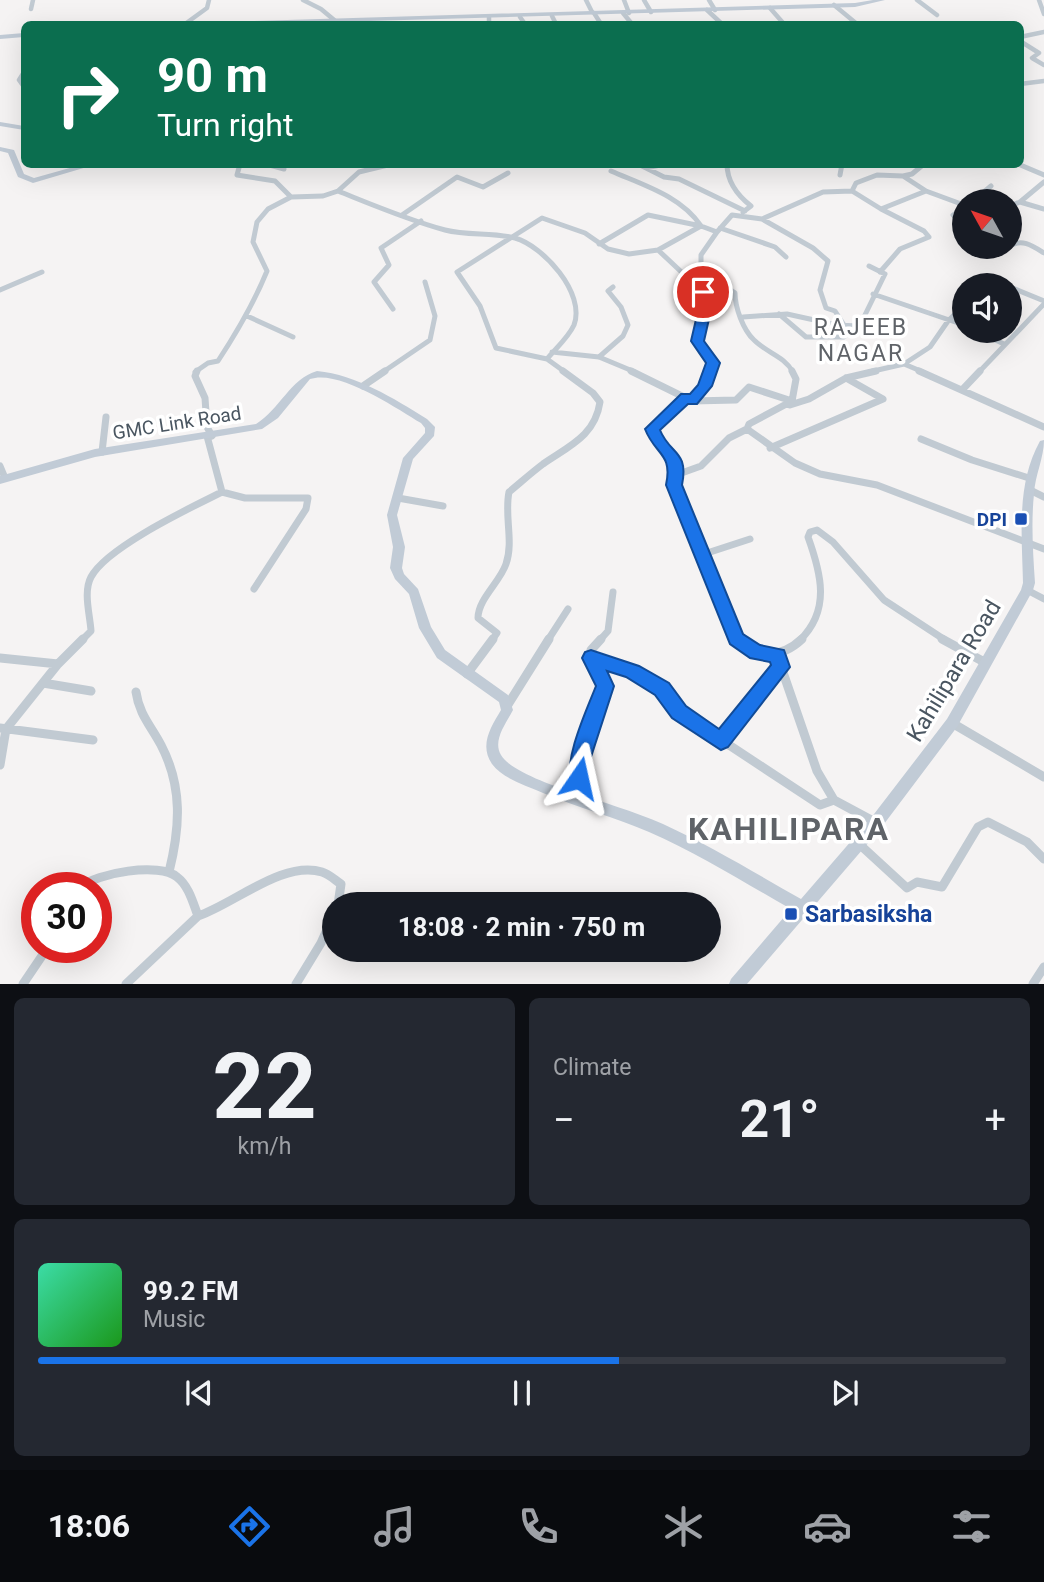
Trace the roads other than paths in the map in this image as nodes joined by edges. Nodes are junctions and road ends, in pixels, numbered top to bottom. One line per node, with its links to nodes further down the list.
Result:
1 (33, 0): 13 (street)
2 (209, 0): 23 (street)
3 (303, 0): 24 (street)
4 (586, 0): 17 (street)
5 (624, 0): 18 (street)
6 (644, 0): 16 (street)
7 (709, 0): 15 (street)
8 (882, 0): 11 (street)
9 (917, 0): 20 (street)
10 (1038, 0): 19 (street)
11 (834, 5): 12 (street); 33 (street)
12 (770, 8): 15 (street); 32 (street)
13 (31, 9)
14 (707, 10): 15 (street); 16 (street); 31 (street)
15 (715, 10)
16 (650, 12): 18 (street)
17 (593, 13): 18 (street); 21 (street); 29 (street)
18 (626, 13): 30 (street)
19 (1044, 14)
20 (937, 15)
21 (552, 16): 22 (street); 28 (street)
22 (520, 17): 26 (street); 27 (street)
23 (189, 21)
24 (336, 21)
25 (408, 21): 26 (street)
26 (489, 21)
27 (523, 21)
28 (554, 21)
29 (599, 21)
30 (630, 21)
31 (719, 21)
32 (782, 21)
33 (853, 21)
34 (1044, 32): 36 (street)
35 (21, 35): 37 (street)
36 (1024, 36)
37 (0, 37)
38 (1024, 42): 39 (street)
39 (1044, 65)
40 (1044, 81): 41 (street)
41 (1024, 84)
42 (0, 124): 43 (street)
43 (21, 128)
44 (0, 149): 46 (street)
45 (1024, 167): 58 (street)
46 (80, 168)
47 (239, 168): 66 (street)
48 (280, 168): 54 (street)
49 (376, 168): 63 (street)
50 (645, 168): 72 (street)
51 (726, 168): 72 (street)
52 (841, 168): 57 (street)
53 (919, 168): 59 (street)
54 (284, 169)
55 (611, 171): 77 (street)
56 (509, 173): 73 (street)
57 (840, 175)
58 (1044, 175)
59 (903, 176): 64 (street); 65 (street)
60 (1044, 182): 67 (street)
61 (991, 186): 62 (street)
62 (987, 189)
63 (338, 191): 66 (street); 73 (street)
64 (852, 191): 70 (street); 75 (street)
65 (926, 191): 68 (street); 70 (street)
66 (291, 197): 96 (street)
67 (1022, 200)
68 (952, 202)
69 (1022, 203): 71 (street)
70 (881, 209): 87 (street)
71 (1044, 209)
72 (745, 211): 74 (street)
73 (402, 215): 76 (street)
74 (737, 215): 75 (street); 78 (street)
75 (762, 219): 99 (street)
76 (421, 221): 79 (street); 94 (street)
77 (701, 226): 78 (street); 81 (street); 82 (street)
78 (718, 230): 84 (street); 97 (street)
79 (513, 238): 81 (street); 103 (street); 105 (street)
80 (1022, 242): 83 (street)
81 (599, 244): 82 (street)
82 (658, 250): 110 (street)
83 (1044, 253)
84 (786, 257)
85 (869, 265): 87 (street)
86 (42, 272): 90 (street)
87 (880, 272): 92 (street)
88 (425, 282): 108 (street)
89 (613, 287): 104 (street)
90 (0, 290)
91 (1022, 292): 93 (street)
92 (873, 294): 98 (street); 100 (street)
93 (1044, 302): 102 (street)
94 (393, 309)
95 (779, 314): 97 (street); 99 (street); 100 (street)
96 (247, 316): 101 (street); 116 (street)
97 (743, 317): 111 (street)
98 (950, 319): 106 (street)
99 (845, 325): 100 (street)
100 (858, 326)
101 (293, 337)
102 (1004, 344): 109 (street)
103 (552, 352): 104 (street); 105 (street)
104 (599, 357): 110 (street)
105 (547, 359): 143 (street)
106 (904, 364): 107 (street); 109 (street)
107 (846, 378): 112 (street); 119 (street)
108 (363, 386): 116 (street, GMC Link Road); 126 (street, GMC Link Road)
109 (962, 390): 114 (street)
110 (689, 399): 111 (street); 122 (street)
111 (792, 401): 112 (street)
112 (783, 407): 115 (street)
113 (106, 417): 120 (street)
114 (1044, 427)
115 (747, 429): 119 (street); 122 (street)
116 (209, 436): 120 (street, GMC Link Road); 124 (street)
117 (921, 439): 123 (street)
118 (1044, 443): 123 (street, Kahilipara Road)
119 (771, 448): 129 (street)
120 (102, 452): 121 (street, GMC Link Road)
121 (2, 475)
122 (676, 475): 131 (street)
123 (1031, 484): 125 (street); 129 (street, Kahilipara Road)
124 (222, 492): 132 (street); 141 (street)
125 (1044, 497)
126 (398, 498): 127 (street); 143 (street, GMC Link Road)
127 (443, 506)
128 (750, 539): 131 (street)
129 (1028, 542): 130 (street); 133 (street, Kahilipara Road)
130 (1044, 549)
131 (701, 555): 137 (street)
132 (254, 589)
133 (1027, 590): 135 (street); 140 (street, Kahilipara Road)
134 (612, 592): 139 (street)
135 (1044, 599)
136 (568, 609): 147 (street)
137 (777, 655): 140 (street); 142 (street)
138 (0, 658): 141 (street)
139 (591, 658): 151 (street); 154 (street)
140 (986, 663): 148 (street, Kahilipara Road)
141 (58, 664): 144 (street)
142 (781, 667): 151 (street); 155 (street)
143 (467, 674): 147 (street, GMC Link Road)
144 (43, 683): 145 (street); 149 (street)
145 (91, 691)
146 (136, 692): 159 (street)
147 (506, 707): 154 (street)
148 (953, 723): 153 (street); 156 (street, Kahilipara Road)
149 (3, 729): 150 (street); 152 (street)
150 (93, 740)
151 (721, 741): 155 (street)
152 (0, 765)
153 (1044, 777)
154 (577, 800): 162 (street)
155 (834, 800): 156 (street)
156 (876, 823): 157 (street, Kahilipara Road)
157 (858, 843): 158 (street); 162 (street, Kahilipara Road)
158 (1044, 859)
159 (169, 872): 160 (street); 163 (street)
160 (112, 874)
161 (340, 892): 163 (street)
162 (801, 907): 170 (street, Kahilipara Road)
163 (198, 916): 168 (street)
164 (322, 941): 169 (street)
165 (37, 963): 167 (street)
166 (1044, 967): 171 (street)
167 (23, 984)
168 (126, 984)
169 (296, 984)
170 (736, 984)
171 (1033, 984)

